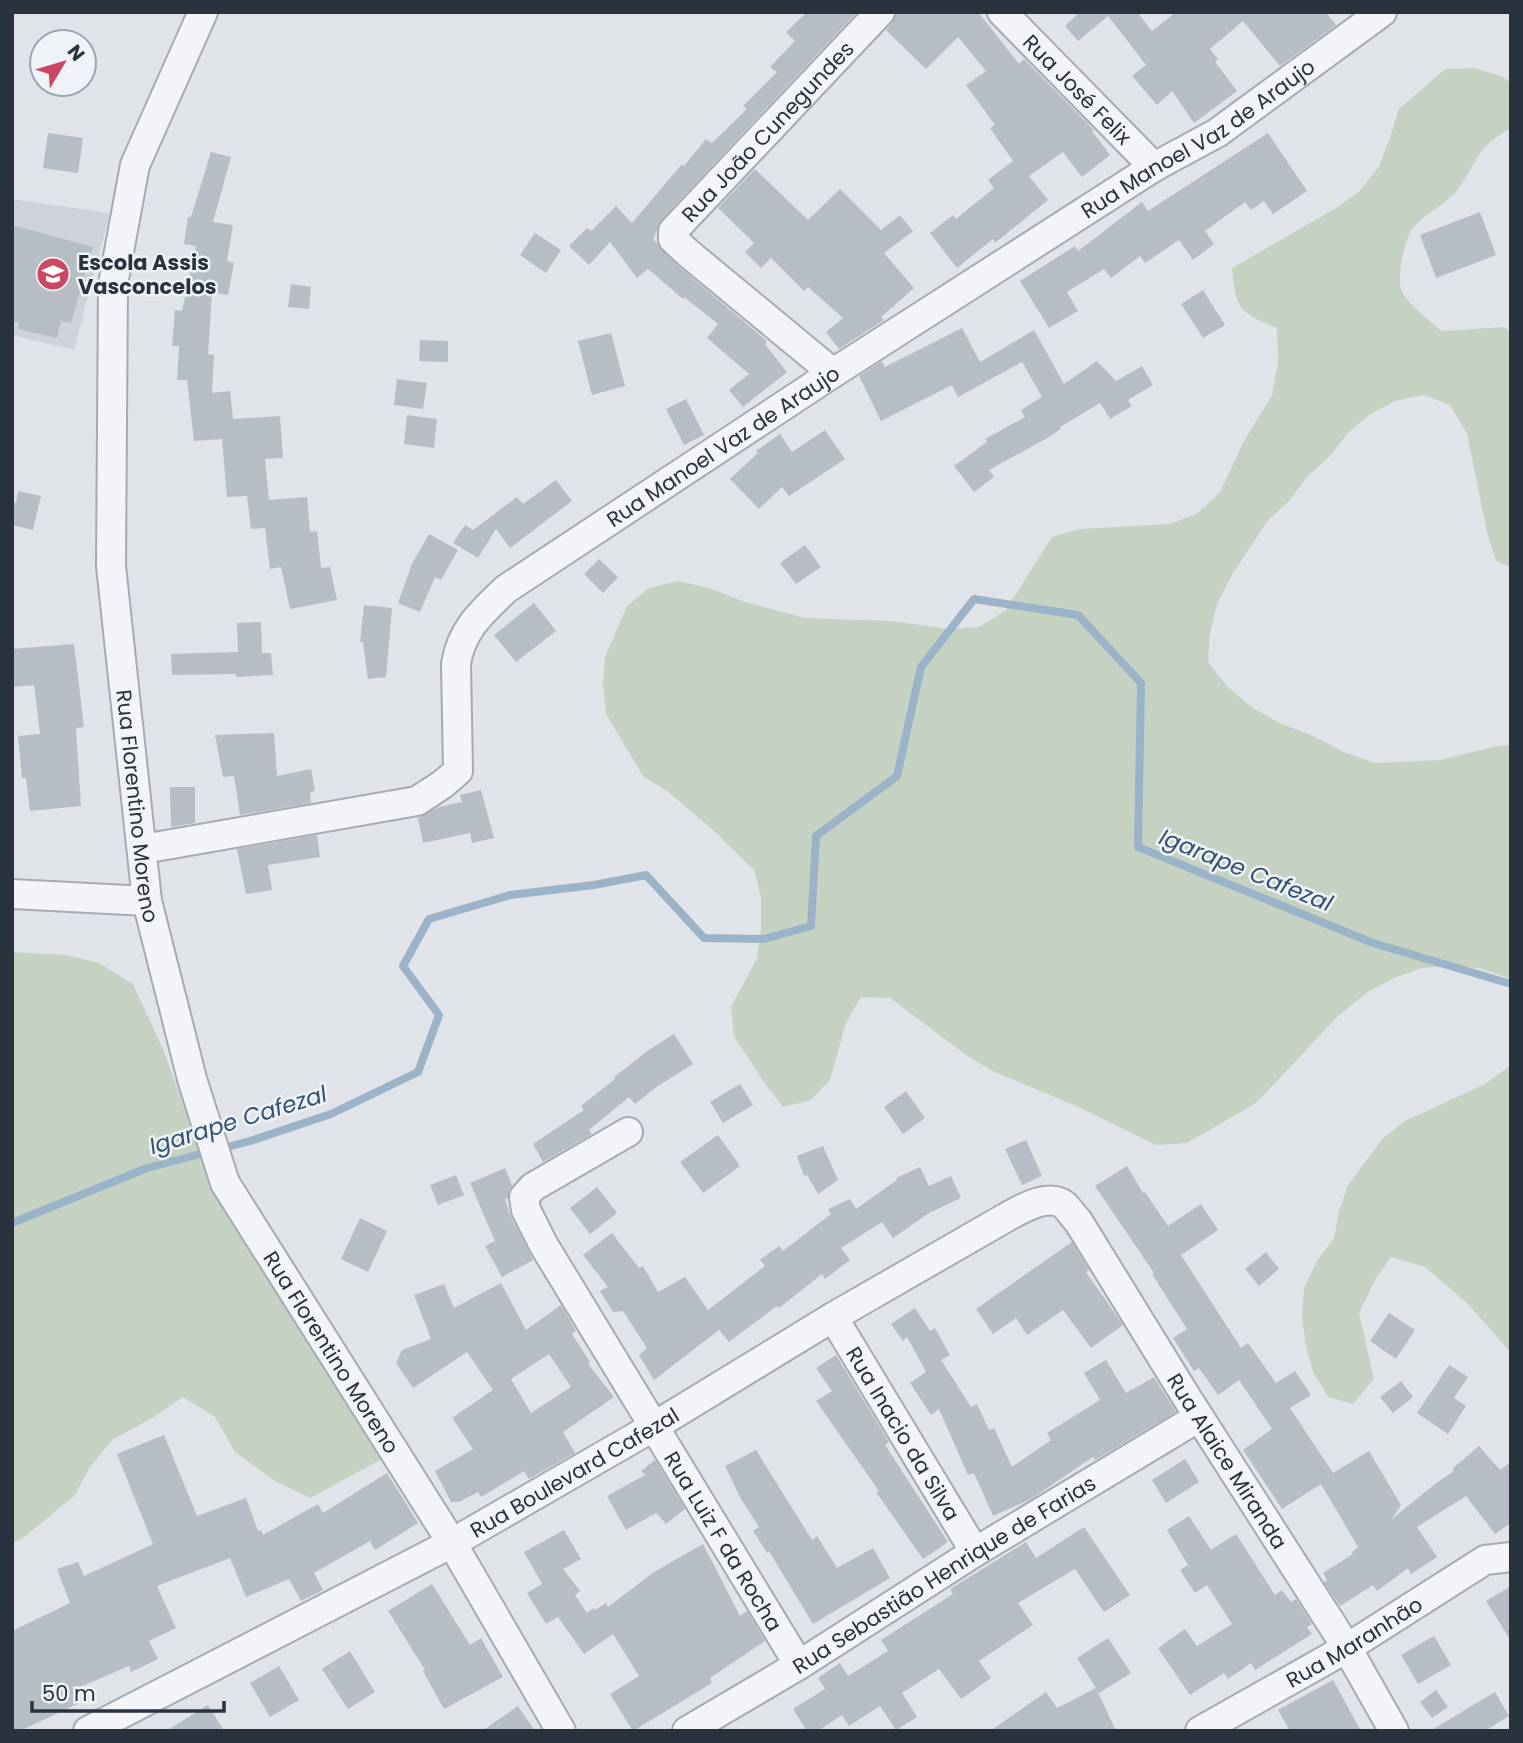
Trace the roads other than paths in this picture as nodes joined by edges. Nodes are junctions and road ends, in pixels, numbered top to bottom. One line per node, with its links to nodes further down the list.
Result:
1 (203, 12): 7 (street, Rua Florentino Moreno)
2 (880, 12): 6 (street, Rua João Cunegundes)
3 (1002, 12): 5 (street, Rua José Felix)
4 (1369, 16): 5 (street, Rua Manoel Vaz de Araujo)
5 (1154, 167): 6 (street, Rua Manoel Vaz de Araujo)
6 (833, 373): 7 (street, Rua Manoel Vaz de Araujo)
7 (143, 849): 9 (street, Rua Florentino Moreno)
8 (12, 894): 9 (street)
9 (147, 901): 15 (street, Rua Florentino Moreno)
10 (628, 1132): 14 (street, Rua Luiz F da Rocha)
11 (1052, 1199): 12 (street, Rua Boulevard Cafezal); 13 (street, Rua Alaice Miranda)
12 (833, 1317): 14 (street, Rua Boulevard Cafezal); 16 (street, Rua Inacio da Silva)
13 (1199, 1418): 16 (street, Rua Sebastião Henrique de Farias); 18 (street, Rua Alaice Miranda)
14 (653, 1427): 15 (street, Rua Boulevard Cafezal); 19 (street, Rua Luiz F da Rocha)
15 (452, 1542): 20 (street, Rua Boulevard Cafezal); 21 (street, Rua Florentino Moreno)
16 (975, 1552): 19 (street, Rua Sebastião Henrique de Farias)
17 (1510, 1556): 18 (street, Rua Maranhão)
18 (1347, 1648): 23 (street, Rua Maranhão); 24 (street, Rua Alaice Miranda)
19 (799, 1665): 22 (street, Rua Sebastião Henrique de Farias)
20 (88, 1731)
21 (561, 1731)
22 (687, 1731)
23 (1200, 1731)
24 (1394, 1731)

